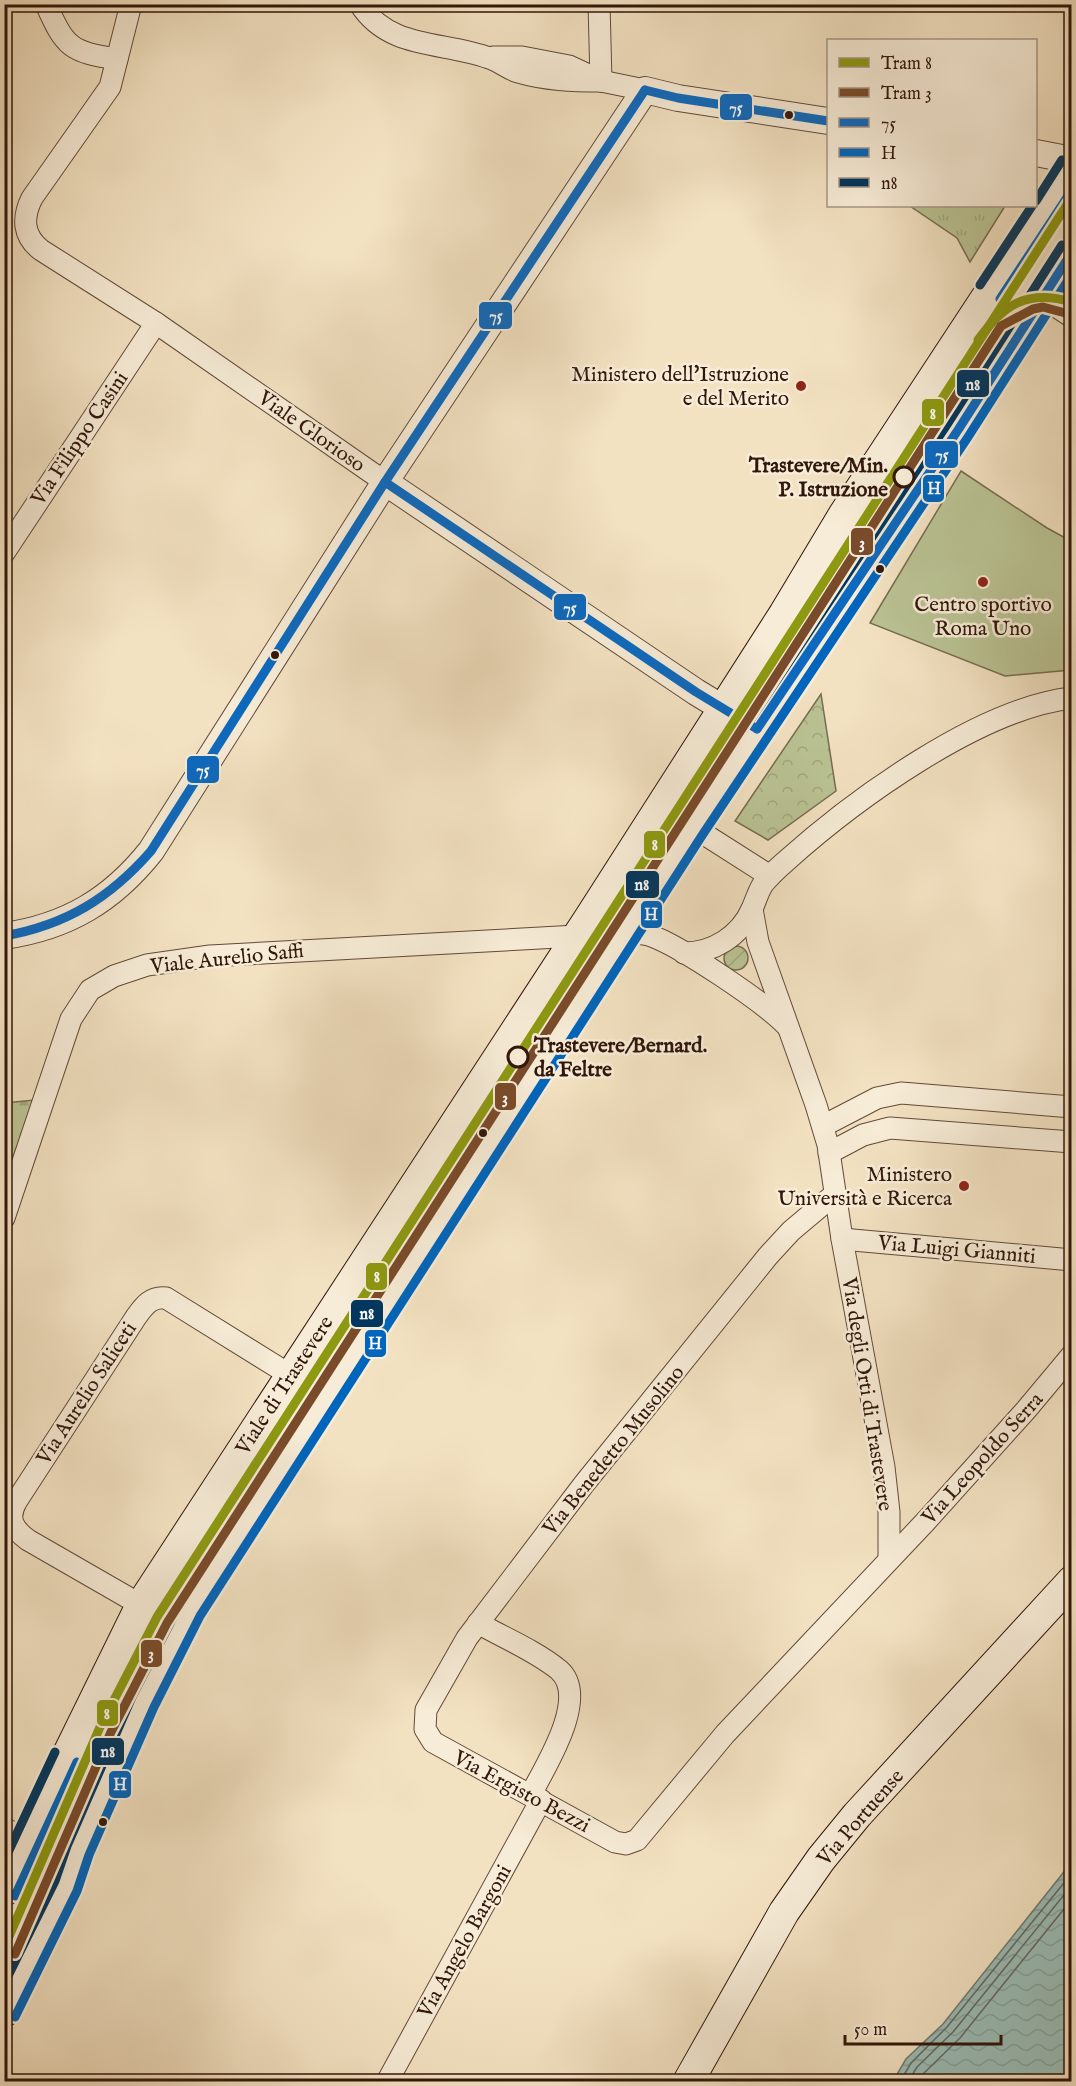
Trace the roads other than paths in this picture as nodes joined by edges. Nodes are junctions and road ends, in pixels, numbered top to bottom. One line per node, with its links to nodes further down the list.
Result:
1 (46, 4): 5 (street)
2 (131, 4): 5 (street)
3 (599, 4): 6 (street)
4 (360, 5): 6 (street)
5 (117, 59): 16 (street, Viale Glorioso)
6 (601, 81): 7 (street)
7 (645, 90): 8 (street); 17 (street)
8 (827, 121)
9 (1037, 153): 10 (street)
10 (1071, 160)
11 (1071, 167): 15 (main road, Viale di Trastevere)
12 (1071, 251): 13 (main road, Viale di Trastevere)
13 (1042, 295): 14 (street); 15 (main road); 21 (main road, Viale di Trastevere)
14 (1071, 314)
15 (972, 320): 20 (main road, Viale di Trastevere)
16 (156, 323): 17 (street, Viale Glorioso); 18 (street, Via Filippo Casini)
17 (386, 482): 20 (street, Viale Glorioso); 26 (street)
18 (4, 553)
19 (1071, 698): 23 (street)
20 (723, 709): 21 (street, Viale Glorioso); 27 (main road, Viale di Trastevere)
21 (757, 729): 22 (main road, Viale di Trastevere)
22 (693, 827): 23 (street); 25 (main road, Viale di Trastevere)
23 (770, 876): 24 (street)
24 (752, 909): 28 (street); 29 (street, Via degli Orti di Trastevere)
25 (626, 933): 27 (main road); 28 (street); 48 (main road, Viale di Trastevere)
26 (4, 936)
27 (577, 936): 35 (street, Viale Aurelio Saffi); 39 (main road, Viale di Trastevere)
28 (684, 953): 29 (street)
29 (790, 1028): 31 (street, Via degli Orti di Trastevere)
30 (1071, 1107): 31 (street)
31 (823, 1126): 33 (street, Via degli Orti di Trastevere)
32 (1071, 1142): 33 (street)
33 (830, 1153): 34 (street, Via degli Orti di Trastevere)
34 (835, 1194): 36 (street, Via degli Orti di Trastevere); 43 (street, Via Benedetto Musolino)
35 (4, 1218)
36 (842, 1239): 37 (street, Via Luigi Gianniti); 40 (street, Via degli Orti di Trastevere)
37 (1071, 1260)
38 (1071, 1354): 40 (street, Via Leopoldo Serra)
39 (290, 1375): 42 (main road, Viale di Trastevere); 42 (street, Via Aurelio Saliceti)
40 (889, 1558): 45 (street, Via Ergisto Bezzi)
41 (1071, 1581): 50 (main road, Via Portuense)
42 (141, 1605): 46 (main road, Viale di Trastevere)
43 (478, 1623): 44 (street, Via Benedetto Musolino); 45 (street, Via Angelo Bargoni)
44 (425, 1729): 45 (street, Via Ergisto Bezzi)
45 (536, 1797): 49 (street, Via Angelo Bargoni)
46 (13, 1852): 47 (main road, Viale di Trastevere)
47 (4, 1891)
48 (4, 2012)
49 (387, 2082)
50 (688, 2082)

